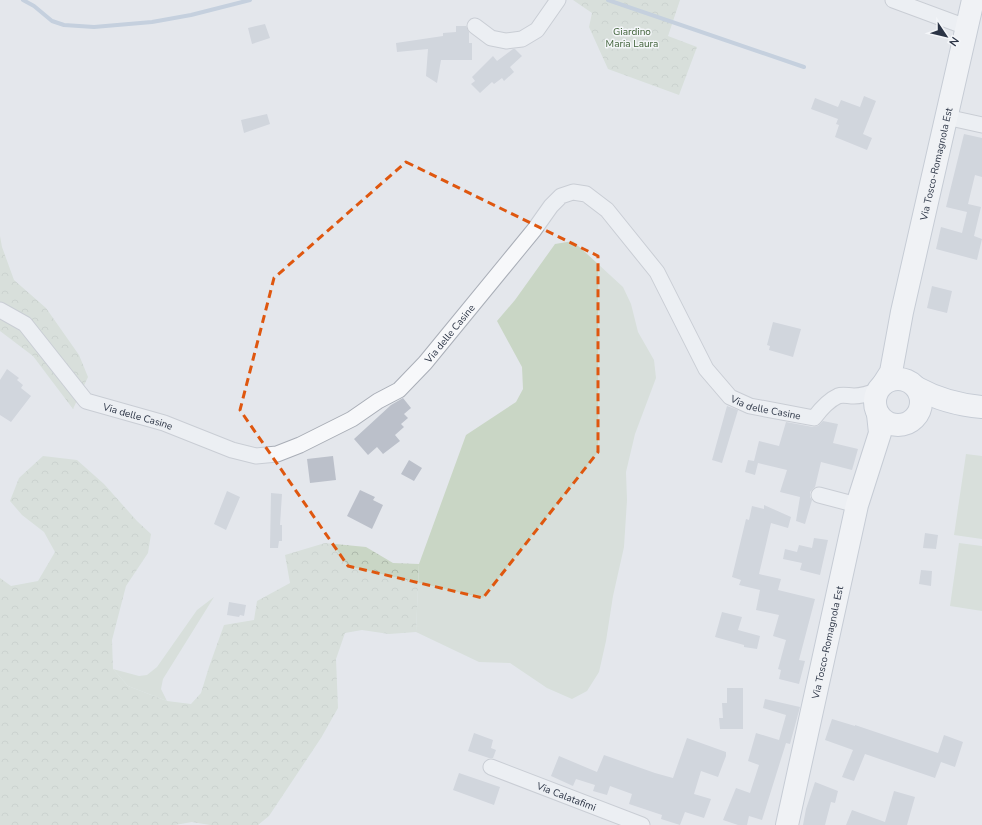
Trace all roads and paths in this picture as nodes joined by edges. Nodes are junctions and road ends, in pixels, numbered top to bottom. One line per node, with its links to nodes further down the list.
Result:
1 (893, 0): 5 (street)
2 (973, 0): 5 (main road, Via Tosco-Romagnola Est)
3 (556, 1): 4 (street)
4 (475, 26)
5 (966, 28): 6 (main road, Via Tosco-Romagnola Est)
6 (946, 117): 7 (street); 9 (main road, Via Tosco-Romagnola Est)
7 (982, 125)
8 (0, 310): 11 (street, Via delle Casine)
9 (898, 329): 10 (main road, Via Tosco-Romagnola Est); 11 (main road, Via Tosco-Romagnola Est)
10 (915, 386): 11 (main road); 12 (main road); 13 (main road, Via Tosco-Romagnola Est)
11 (879, 399): 13 (main road); 14 (main road, Via Tosco-Romagnola Est)
12 (972, 406): 13 (main road)
13 (911, 419): 14 (main road, Via Tosco-Romagnola Est)
14 (872, 461): 16 (main road, Via Tosco-Romagnola Est)
15 (819, 495): 16 (street)
16 (857, 505): 19 (main road, Via Tosco-Romagnola Est)
17 (491, 767): 18 (street, Via Calatafimi)
18 (642, 825)
19 (787, 825)

